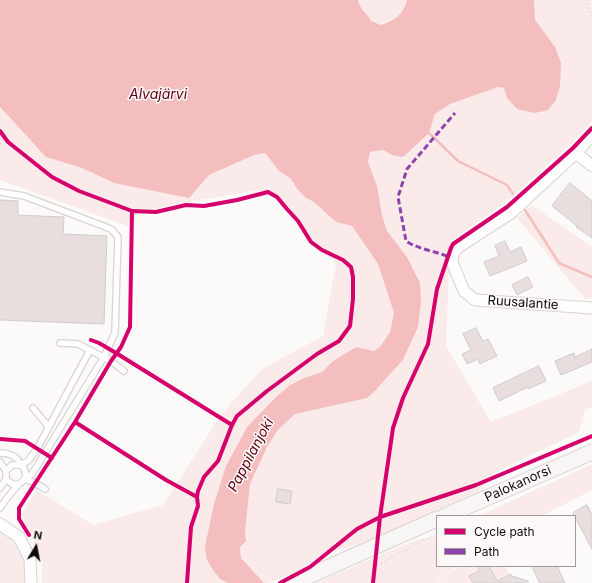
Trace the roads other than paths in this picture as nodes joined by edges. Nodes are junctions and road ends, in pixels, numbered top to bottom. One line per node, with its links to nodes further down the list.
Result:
1 (592, 135): 2 (street, Ruusalantie)
2 (576, 153): 3 (street); 5 (street, Ruusalantie)
3 (592, 166)
4 (0, 192): 8 (lane)
5 (592, 308)
6 (60, 344): 7 (lane)
7 (90, 350): 8 (lane); 11 (lane)
8 (104, 357): 9 (lane); 18 (lane)
9 (124, 371)
10 (33, 408): 11 (lane)
11 (48, 426): 15 (lane)
12 (592, 452): 23 (main road, Palokanorsi)
13 (0, 453): 15 (lane)
14 (0, 462): 16 (lane)
15 (20, 465): 16 (lane); 18 (lane)
16 (6, 471): 17 (lane)
17 (6, 479): 19 (lane); 20 (lane)
18 (25, 479): 19 (lane); 21 (lane)
19 (19, 484): 22 (lane)
20 (0, 488)
21 (46, 489)
22 (0, 508)
23 (447, 515)
24 (436, 519): 27 (main road)
25 (0, 524): 26 (street)
26 (31, 583)
27 (294, 583)

